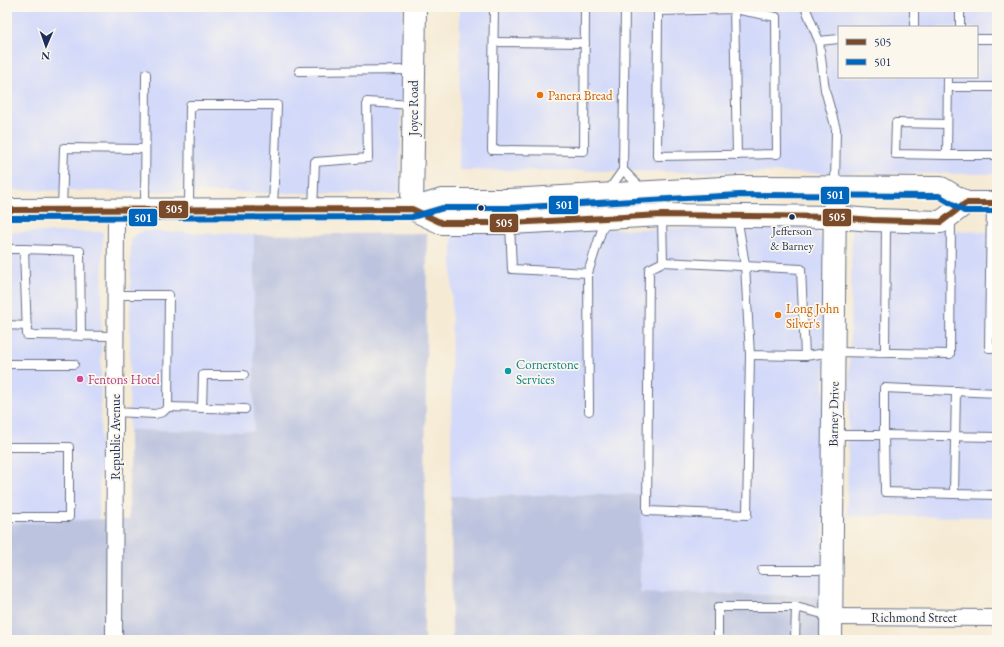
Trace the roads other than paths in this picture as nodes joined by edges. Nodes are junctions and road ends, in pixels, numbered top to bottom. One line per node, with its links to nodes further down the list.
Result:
1 (415, 7): 17 (main road, Joyce Road)
2 (494, 7): 15 (lane)
3 (586, 7): 16 (lane)
4 (625, 7): 29 (lane)
5 (805, 7): 14 (lane)
6 (914, 7): 9 (lane)
7 (960, 7): 10 (lane)
8 (734, 8): 26 (lane); 26 (lane); 26 (lane)
9 (914, 26)
10 (960, 26)
11 (978, 39): 12 (lane)
12 (997, 39)
13 (838, 40): 14 (lane)
14 (819, 41): 30 (lane)
15 (494, 42): 16 (lane); 16 (lane)
16 (585, 43)
17 (413, 70): 18 (lane); 23 (main road, Joyce Road)
18 (299, 71)
19 (146, 74): 25 (lane)
20 (948, 78): 21 (lane)
21 (948, 87): 22 (lane); 24 (lane)
22 (997, 87)
23 (413, 105): 36 (lane); 37 (main road, Joyce Road)
24 (948, 124): 27 (lane); 27 (lane)
25 (145, 149): 39 (lane); 41 (lane)
26 (737, 155)
27 (947, 155): 28 (lane)
28 (997, 155)
29 (623, 170): 31 (lane); 32 (lane)
30 (836, 187): 31 (main road); 34 (main road); 45 (main road, Barney Drive)
31 (645, 192): 32 (main road)
32 (605, 195): 37 (main road)
33 (994, 203): 34 (main road); 54 (lane)
34 (958, 208): 47 (main road); 62 (lane)
35 (273, 209): 36 (main road); 42 (main road); 42 (lane)
36 (313, 209): 37 (main road)
37 (412, 209): 48 (main road)
38 (7, 210): 39 (main road)
39 (62, 210): 40 (main road)
40 (116, 210): 41 (main road); 55 (street, Republic Avenue)
41 (145, 210): 42 (main road)
42 (189, 210)
43 (662, 215): 44 (main road); 46 (main road); 51 (lane)
44 (736, 216): 45 (main road); 52 (lane)
45 (835, 217): 47 (main road); 61 (main road, Barney Drive)
46 (606, 218): 48 (main road); 53 (lane)
47 (886, 220): 62 (lane)
48 (510, 223): 53 (lane)
49 (7, 249): 50 (lane)
50 (24, 249): 57 (lane); 58 (lane)
51 (663, 262): 52 (lane); 63 (lane)
52 (745, 265): 63 (lane); 64 (lane)
53 (588, 273): 73 (lane)
54 (993, 276): 60 (lane)
55 (115, 295): 59 (street, Republic Avenue); 70 (lane)
56 (7, 325): 57 (lane)
57 (27, 326): 58 (lane)
58 (81, 336): 59 (lane)
59 (115, 336): 74 (street, Republic Avenue)
60 (997, 348)
61 (834, 352): 62 (lane); 64 (lane); 75 (main road, Barney Drive)
62 (885, 352)
63 (750, 356): 64 (lane)
64 (804, 356)
65 (7, 364): 66 (lane)
66 (74, 364)
67 (244, 376): 71 (lane)
68 (956, 391): 69 (lane); 76 (lane); 77 (lane)
69 (997, 393)
70 (168, 407): 71 (lane); 74 (lane)
71 (202, 408): 72 (lane)
72 (245, 409)
73 (589, 411)
74 (115, 412): 88 (street, Republic Avenue)
75 (832, 435): 76 (lane); 84 (main road, Barney Drive)
76 (884, 435): 77 (lane); 80 (lane)
77 (955, 436): 78 (lane); 80 (lane)
78 (997, 437)
79 (7, 447): 82 (lane)
80 (954, 494): 81 (lane)
81 (997, 495)
82 (7, 517)
83 (762, 570): 84 (lane)
84 (831, 570): 86 (main road, Barney Drive)
85 (796, 607): 86 (lane); 89 (lane); 90 (lane)
86 (831, 616): 87 (street, Richmond Street); 91 (main road, Barney Drive)
87 (997, 618)
88 (114, 640)
89 (718, 640)
90 (795, 640)
91 (831, 640)

